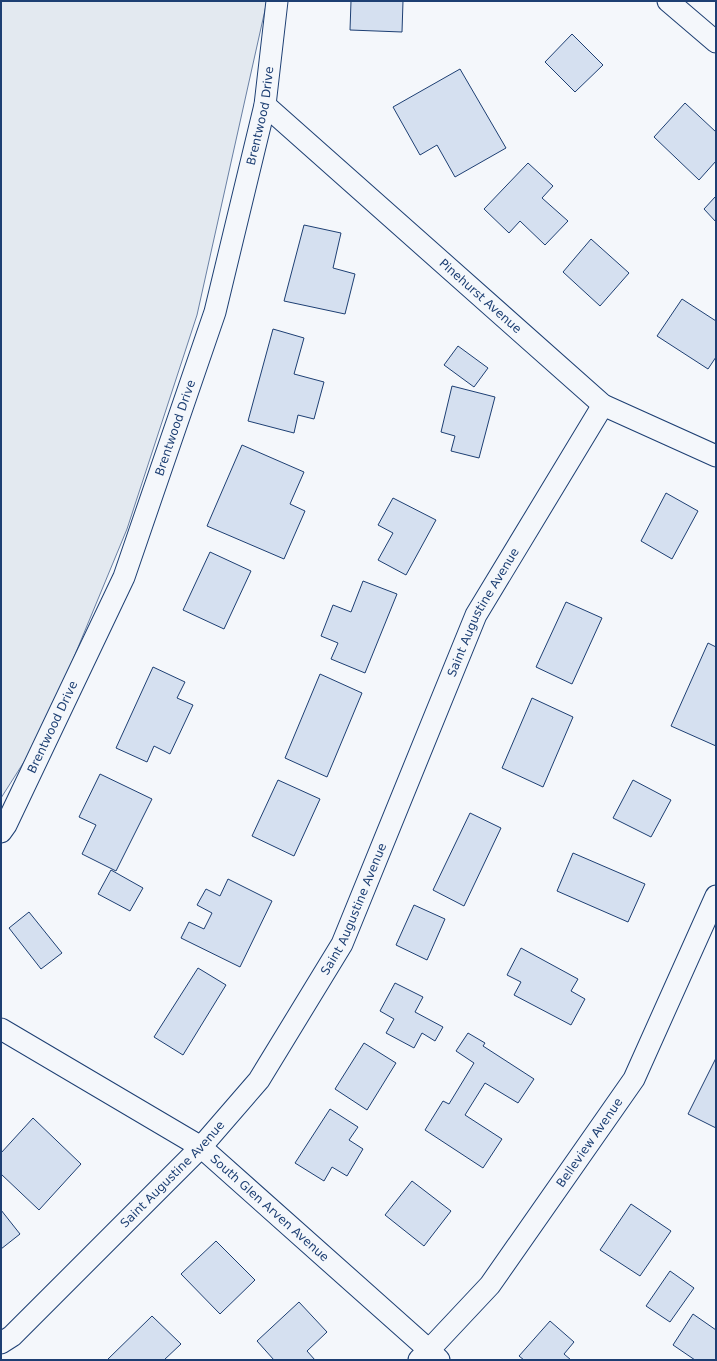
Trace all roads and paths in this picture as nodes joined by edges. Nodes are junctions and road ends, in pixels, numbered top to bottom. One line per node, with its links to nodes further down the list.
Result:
1 (277, 1): 4 (street, Brentwood Drive)
2 (668, 1): 3 (street)
3 (716, 42)
4 (265, 105): 5 (street, Pinehurst Avenue); 7 (street, Brentwood Drive)
5 (604, 405): 6 (street, Pinehurst Avenue); 10 (street, Saint Augustine Avenue)
6 (716, 456)
7 (1, 832)
8 (716, 896): 12 (street, Belleview Avenue)
9 (1, 1029): 10 (street, South Glen Arven Avenue)
10 (201, 1147): 11 (street, Saint Augustine Avenue); 12 (street, South Glen Arven Avenue)
11 (1, 1343)
12 (429, 1357)

